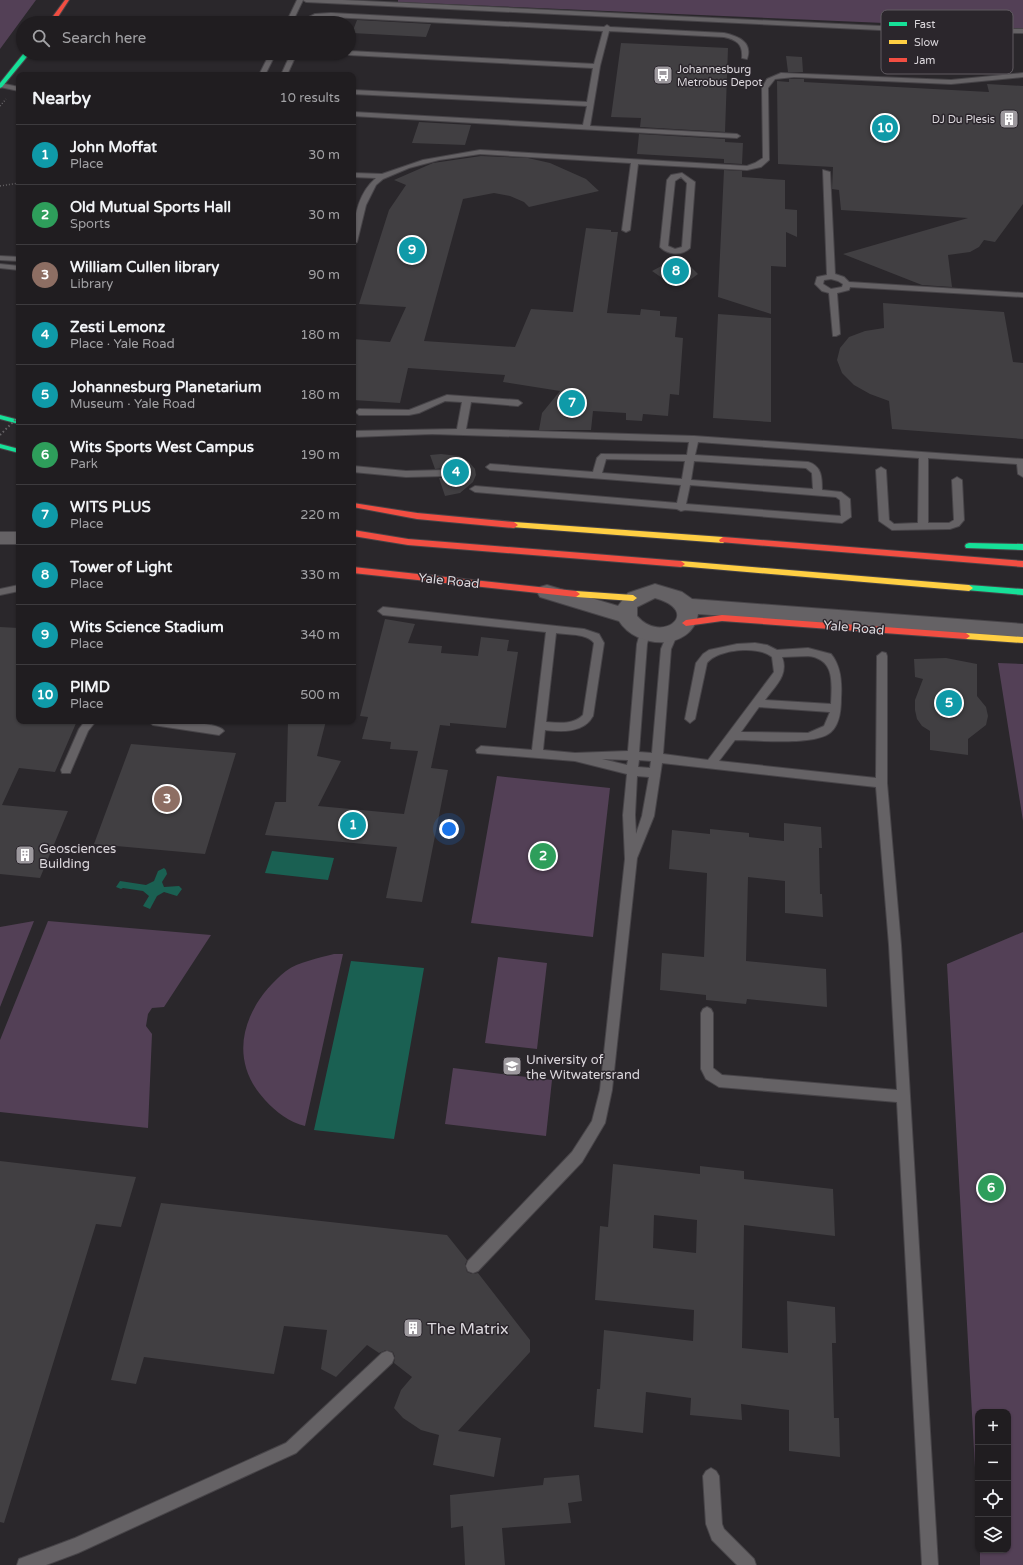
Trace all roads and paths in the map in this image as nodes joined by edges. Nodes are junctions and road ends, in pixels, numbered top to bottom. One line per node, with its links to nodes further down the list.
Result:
1 (67, 0): 5 (main road)
2 (300, 0): 6 (lane)
3 (306, 0): 4 (lane)
4 (373, 1): 11 (lane)
5 (56, 16)
6 (299, 16)
7 (315, 16): 8 (lane)
8 (354, 16)
9 (356, 16): 10 (lane)
10 (607, 27): 15 (lane); 19 (lane)
11 (881, 28)
12 (1013, 31): 13 (lane)
13 (1023, 31)
14 (356, 53): 19 (lane)
15 (745, 58)
16 (21, 60): 23 (main road)
17 (270, 60): 20 (lane)
18 (291, 60): 21 (lane)
19 (597, 66): 26 (lane)
20 (264, 72)
21 (285, 72)
22 (1023, 75): 31 (lane)
23 (0, 86): 24 (lane)
24 (16, 88)
25 (356, 92): 26 (lane)
26 (590, 104): 28 (lane)
27 (356, 114): 28 (lane)
28 (586, 128): 29 (lane)
29 (737, 136)
30 (635, 162): 31 (lane); 35 (lane); 38 (lane)
31 (683, 165): 34 (lane)
32 (826, 172): 44 (lane)
33 (356, 175): 35 (lane)
34 (682, 175): 34 (lane)
35 (381, 176): 39 (lane)
36 (16, 183): 37 (path)
37 (0, 186)
38 (626, 230)
39 (356, 231)
40 (0, 258): 41 (lane)
41 (16, 259)
42 (0, 266): 43 (lane)
43 (16, 268)
44 (831, 276): 45 (lane); 46 (lane)
45 (847, 284): 46 (lane); 47 (lane)
46 (833, 292): 48 (lane)
47 (1023, 295)
48 (836, 334)
49 (467, 399): 50 (lane); 51 (lane); 55 (lane)
50 (518, 403)
51 (359, 412)
52 (0, 416): 54 (main road)
53 (16, 419): 57 (path, bridge)
54 (16, 421)
55 (460, 432): 56 (lane); 58 (lane)
56 (356, 434)
57 (0, 435)
58 (694, 439): 61 (lane); 62 (lane)
59 (0, 446): 60 (main road)
60 (16, 450)
61 (924, 454): 63 (lane); 76 (lane)
62 (690, 458): 68 (lane); 71 (lane); 73 (lane)
63 (1022, 462): 69 (lane)
64 (490, 467): 68 (lane)
65 (356, 469): 67 (lane)
66 (881, 470): 76 (lane)
67 (446, 473)
68 (597, 474): 71 (lane)
69 (1023, 474)
70 (957, 480): 76 (lane)
71 (686, 482): 73 (lane); 75 (lane)
72 (475, 489): 75 (lane)
73 (817, 493): 75 (lane)
74 (356, 506): 83 (main road)
75 (681, 508)
76 (923, 527)
77 (356, 533): 89 (main road)
78 (0, 538): 79 (street)
79 (16, 538)
80 (956, 546): 82 (main road)
81 (932, 547): 83 (main road)
82 (1023, 547)
83 (888, 553): 84 (main road)
84 (1023, 564)
85 (356, 570): 88 (main road, Yale Road)
86 (16, 589): 87 (lane)
87 (0, 592)
88 (546, 592): 90 (street, Yale Road)
89 (1023, 592)
90 (630, 607): 92 (street); 96 (street)
91 (383, 611): 94 (lane)
92 (682, 621): 93 (street, Yale Road); 96 (street); 112 (lane)
93 (940, 629): 95 (street, Yale Road); 97 (main road, Yale Road)
94 (551, 630): 105 (lane); 105 (lane)
95 (1023, 631)
96 (645, 633): 110 (lane)
97 (1023, 640)
98 (775, 654): 100 (lane); 101 (lane); 102 (lane)
99 (882, 656): 117 (lane)
100 (756, 703): 101 (lane); 107 (lane)
101 (835, 708): 107 (lane)
102 (690, 719)
103 (88, 724): 114 (lane)
104 (174, 724): 106 (lane)
105 (540, 726): 109 (lane)
106 (219, 731)
107 (732, 736): 113 (lane)
108 (481, 750): 109 (lane)
109 (537, 753): 111 (lane)
110 (634, 755): 111 (lane); 112 (lane); 115 (lane)
111 (575, 757): 115 (lane)
112 (657, 757): 113 (lane); 116 (lane)
113 (710, 765): 117 (lane)
114 (66, 770)
115 (633, 771): 116 (lane); 118 (lane)
116 (654, 773): 118 (lane)
117 (881, 783): 120 (lane)
118 (631, 859): 121 (lane)
119 (707, 1013): 120 (lane)
120 (904, 1097): 126 (lane)
121 (473, 1266)
122 (387, 1358): 124 (lane)
123 (711, 1476): 125 (lane)
124 (25, 1565)
125 (748, 1565)
126 (930, 1565)

